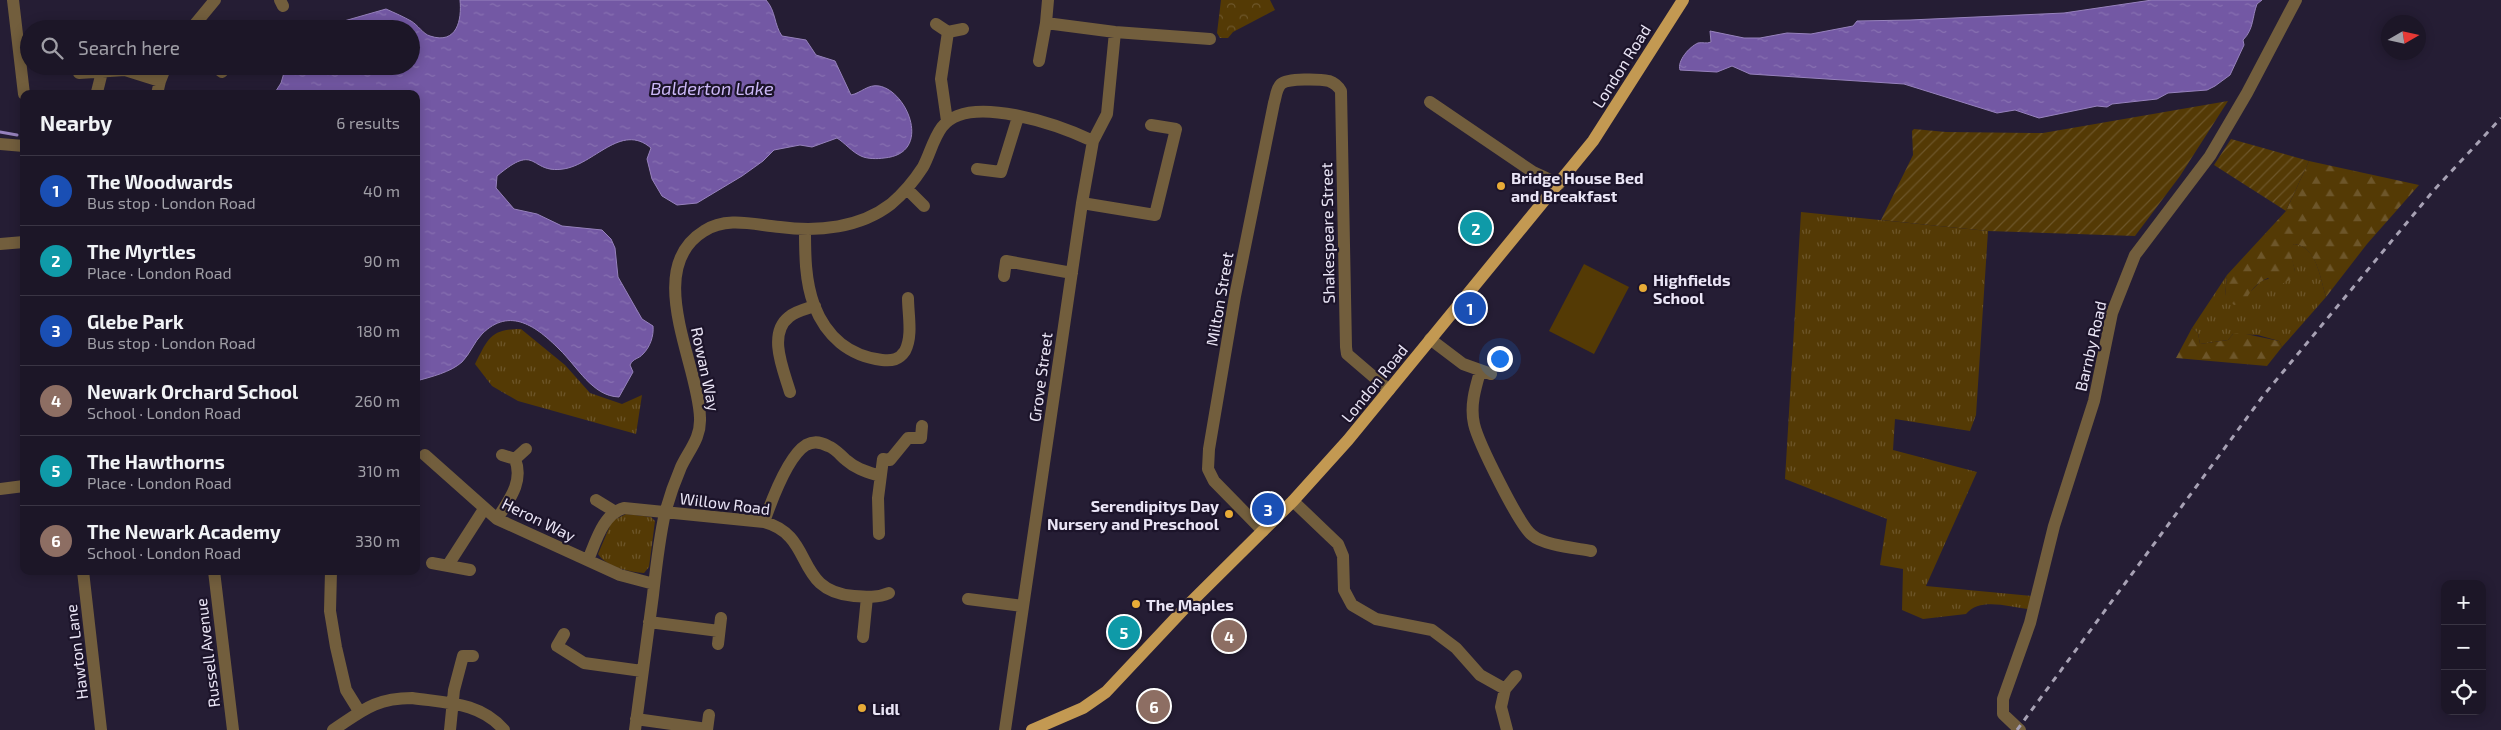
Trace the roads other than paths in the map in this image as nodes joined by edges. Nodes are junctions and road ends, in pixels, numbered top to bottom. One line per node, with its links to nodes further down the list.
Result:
1 (13, 0): 13 (street)
2 (1048, 0): 7 (street)
3 (1683, 0): 31 (main road, London Road)
4 (2296, 0): 98 (street, Barnby Road)
5 (208, 2): 6 (street)
6 (197, 20)
7 (1046, 23): 11 (street); 14 (street)
8 (936, 24): 10 (street)
9 (963, 29): 10 (street)
10 (948, 32): 25 (street)
11 (1115, 32): 12 (street); 27 (street, Grove Street)
12 (1210, 39)
13 (20, 60)
14 (1039, 61)
15 (22, 75): 21 (street)
16 (101, 75): 22 (street)
17 (134, 75): 20 (street)
18 (163, 75): 20 (street)
19 (1310, 80): 46 (street, Shakespeare Street); 62 (street, Milton Street)
20 (159, 88)
21 (24, 90)
22 (98, 90)
23 (1430, 102): 31 (street)
24 (1018, 117): 25 (street); 27 (street); 30 (street)
25 (947, 121): 32 (street, Rowan Way)
26 (1152, 125): 35 (street)
27 (1093, 141): 33 (street, Grove Street)
28 (0, 144): 29 (street)
29 (20, 146)
30 (977, 168)
31 (1559, 184): 44 (main road, London Road)
32 (907, 189): 34 (street); 37 (street, Rowan Way)
33 (1082, 203): 35 (street); 40 (street, Grove Street)
34 (924, 206)
35 (1155, 215): 36 (street)
36 (1153, 228)
37 (805, 229): 42 (street); 59 (street, Rowan Way)
38 (20, 242): 39 (street)
39 (0, 244)
40 (1072, 272): 41 (street); 76 (street, Grove Street)
41 (1004, 276)
42 (815, 306): 43 (street); 45 (street)
43 (904, 306)
44 (1430, 339): 46 (main road, London Road); 64 (street)
45 (786, 387)
46 (1389, 390): 56 (main road, London Road)
47 (922, 426): 52 (street)
48 (526, 449): 51 (street)
49 (425, 455): 57 (street, Heron Way)
50 (502, 455): 51 (street)
51 (515, 459): 60 (street)
52 (880, 476): 61 (street); 63 (street)
53 (20, 486): 54 (street)
54 (0, 489)
55 (596, 500): 58 (street)
56 (1293, 501): 62 (main road, London Road); 84 (street)
57 (484, 509): 60 (street, Heron Way); 67 (street)
58 (614, 511): 59 (street, Willow Road); 65 (street)
59 (666, 512): 61 (street, Willow Road); 72 (street, Rowan Way)
60 (497, 519): 65 (street, Heron Way)
61 (764, 522): 74 (street, Willow Road)
62 (1263, 531): 96 (main road, London Road)
63 (879, 534)
64 (1590, 551)
65 (588, 560): 72 (street, Heron Way)
66 (432, 562): 67 (street)
67 (448, 565): 68 (street)
68 (470, 570)
69 (83, 575): 89 (street, Hawton Lane)
70 (214, 575): 90 (street, Russell Avenue)
71 (331, 575): 86 (street)
72 (654, 584): 77 (street, Rowan Way)
73 (889, 593): 74 (street, Willow Road)
74 (867, 597): 80 (street)
75 (968, 599): 76 (street)
76 (1023, 606): 95 (street, Grove Street)
77 (649, 622): 78 (street); 82 (street, Rowan Way)
78 (719, 631)
79 (564, 634): 82 (street)
80 (863, 637)
81 (464, 654): 85 (street)
82 (642, 671): 88 (street, Rowan Way)
83 (1516, 676): 84 (street)
84 (1505, 689): 97 (street)
85 (453, 703): 86 (street); 92 (street); 93 (street)
86 (359, 710): 91 (street)
87 (709, 715): 94 (street)
88 (635, 724): 94 (street)
89 (101, 730)
90 (233, 730)
91 (333, 730)
92 (450, 730)
93 (504, 730)
94 (707, 730)
95 (1005, 730)
96 (1032, 730)
97 (1507, 730)
98 (2020, 730)

